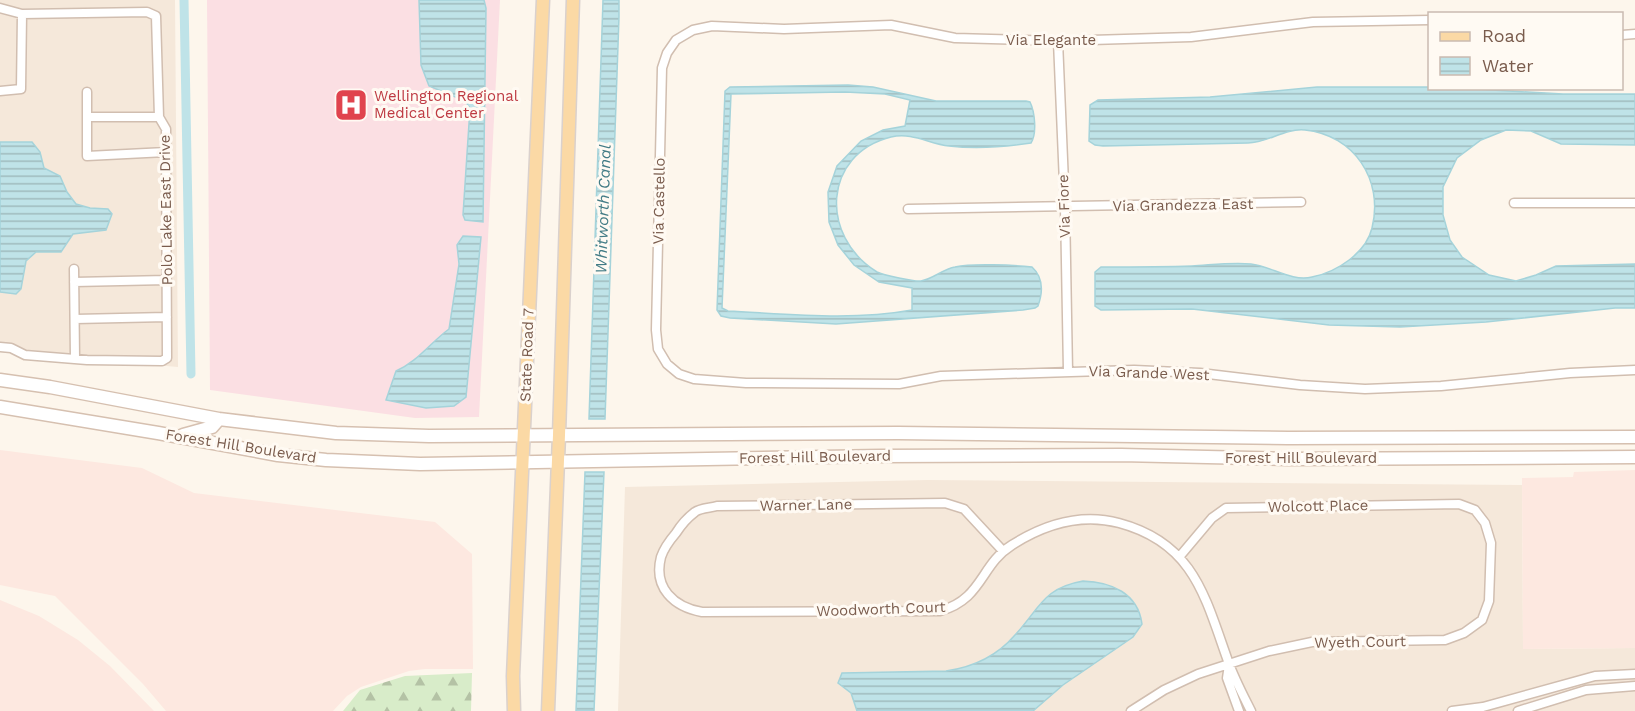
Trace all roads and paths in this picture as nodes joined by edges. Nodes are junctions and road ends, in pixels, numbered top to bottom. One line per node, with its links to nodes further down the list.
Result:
1 (543, 0): 31 (main road, State Road 7)
2 (573, 0): 32 (main road)
3 (0, 8): 4 (street, Polo Lake East Drive)
4 (21, 14): 8 (street); 11 (street, Polo Lake East Drive)
5 (1428, 20): 7 (street, Via Elegante)
6 (676, 40): 7 (street, Via Elegante); 25 (street, Via Castello)
7 (1058, 42): 16 (street, Via Fiore)
8 (0, 91)
9 (87, 92): 10 (street)
10 (87, 117): 11 (street); 12 (street)
11 (159, 117): 12 (street, Polo Lake East Drive)
12 (166, 152): 19 (street, Polo Lake East Drive)
13 (1301, 202): 16 (street, Via Grandezza East)
14 (1514, 203): 15 (street)
15 (1635, 203)
16 (1065, 207): 17 (street, Via Grandezza East); 27 (street, Via Fiore)
17 (908, 209)
18 (74, 269): 20 (street)
19 (167, 280): 20 (street); 21 (street, Polo Lake East Drive)
20 (74, 282): 22 (street)
21 (167, 317): 22 (street); 24 (street, Polo Lake East Drive)
22 (75, 319): 24 (street)
23 (0, 347): 24 (street, Polo Lake East Drive)
24 (75, 359)
25 (667, 364): 27 (street, Via Grande West)
26 (1635, 370): 27 (street, Via Grande West)
27 (1068, 371)
28 (0, 380): 30 (main road, Forest Hill Boulevard)
29 (0, 407): 33 (main road, Forest Hill Boulevard)
30 (219, 419): 31 (main road, Forest Hill Boulevard); 33 (main road)
31 (524, 434): 32 (main road, Forest Hill Boulevard); 37 (main road, State Road 7)
32 (560, 435): 34 (main road, Forest Hill Boulevard); 36 (main road)
33 (178, 436): 37 (main road, Forest Hill Boulevard)
34 (1635, 437)
35 (1635, 458): 36 (main road, Forest Hill Boulevard)
36 (558, 462): 37 (main road, Forest Hill Boulevard); 46 (main road)
37 (523, 463): 45 (main road, State Road 7)
38 (1475, 510): 40 (street, Wolcott Place); 42 (street, Wyeth Court)
39 (1003, 551): 40 (street, Woodworth Court); 41 (street, Woodworth Court); 41 (street, Warner Lane)
40 (1180, 556): 42 (street, Woodworth Court)
41 (673, 601)
42 (1229, 664): 47 (street, Wyeth Court); 48 (street, Woodworth Court); 49 (street, Woodworth Court)
43 (1635, 674): 50 (street)
44 (1635, 686): 51 (street)
45 (514, 711)
46 (548, 711)
47 (1131, 711)
48 (1239, 711)
49 (1251, 711)
50 (1452, 711)
51 (1518, 711)

